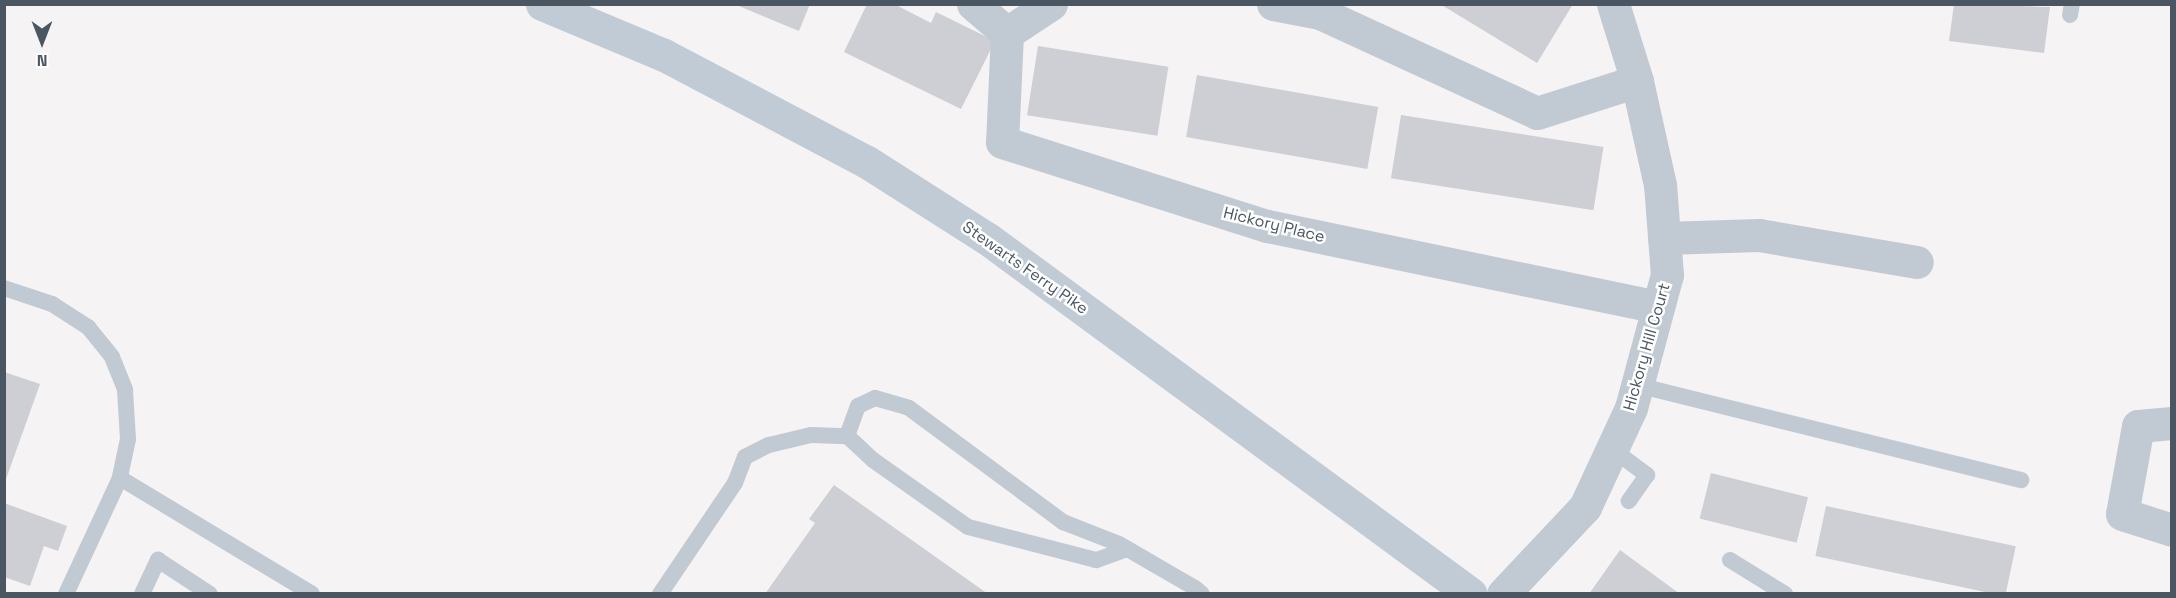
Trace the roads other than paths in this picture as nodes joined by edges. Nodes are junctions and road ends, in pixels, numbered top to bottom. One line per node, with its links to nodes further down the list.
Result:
1 (542, 4): 28 (main road, Stewarts Ferry Pike)
2 (972, 4): 6 (street)
3 (1051, 4): 6 (street)
4 (1272, 4): 7 (street)
5 (1613, 4): 7 (street, Hickory Hill Court)
6 (1007, 33): 11 (street, Hickory Place)
7 (1637, 81): 8 (street, Hickory Hill Court)
8 (1664, 238): 9 (street); 11 (street, Hickory Hill Court)
9 (1917, 262)
10 (4, 288): 16 (lane)
11 (1658, 307): 12 (street, Hickory Hill Court)
12 (1637, 385): 15 (street, Hickory Hill Court); 17 (lane)
13 (2172, 423): 19 (street)
14 (847, 436): 20 (lane); 20 (lane); 27 (lane)
15 (1612, 449): 18 (lane); 29 (street, Hickory Hill Court)
16 (120, 478): 23 (lane); 26 (lane)
17 (2021, 480)
18 (1629, 501)
19 (2172, 530)
20 (1127, 549): 22 (lane)
21 (1730, 560): 30 (lane)
22 (1196, 592)
23 (66, 594)
24 (142, 594): 25 (lane)
25 (210, 594)
26 (312, 594)
27 (660, 594)
28 (1471, 594)
29 (1503, 594)
30 (1785, 594)

